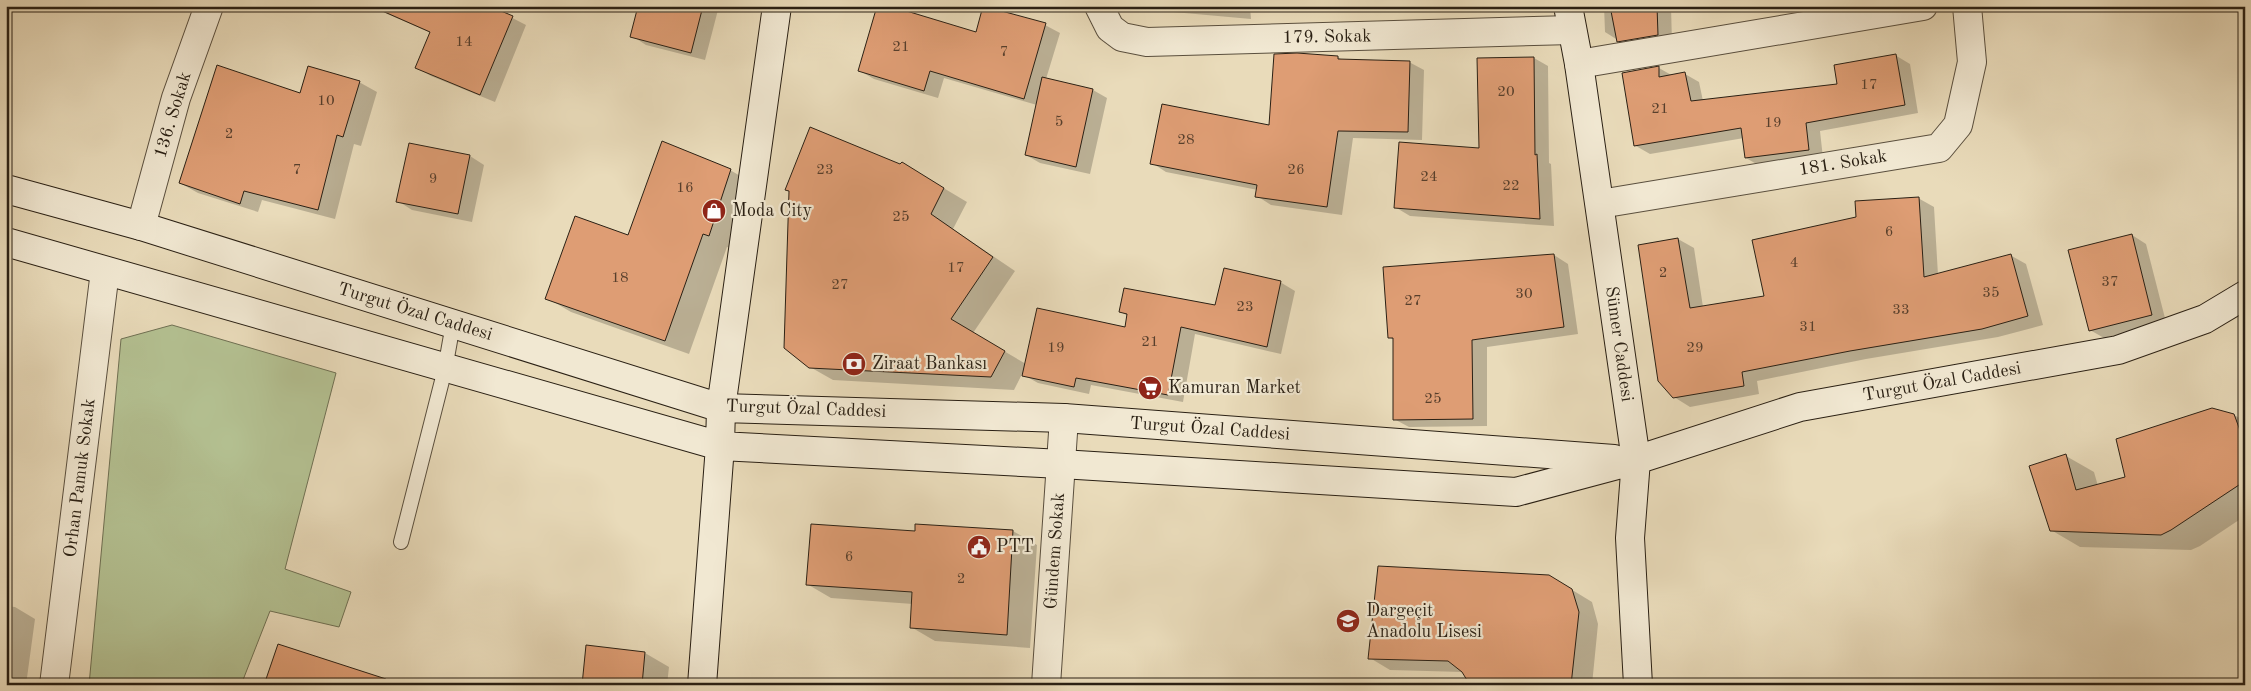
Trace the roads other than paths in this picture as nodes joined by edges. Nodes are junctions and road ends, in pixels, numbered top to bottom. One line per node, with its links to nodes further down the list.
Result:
1 (209, 6): 10 (street, 136. Sokak)
2 (777, 6): 16 (street)
3 (1099, 6): 6 (street, 179. Sokak)
4 (1923, 6): 7 (street)
5 (1967, 6): 9 (street, 181. Sokak)
6 (1570, 18): 7 (street, Sümer Caddesi)
7 (1580, 64): 9 (street, Sümer Caddesi)
8 (6, 188): 10 (street, Turgut Özal Caddesi)
9 (1600, 204): 19 (street, Sümer Caddesi)
10 (141, 226): 14 (street, Turgut Özal Caddesi)
11 (6, 242): 12 (street, Turgut Özal Caddesi)
12 (105, 271): 15 (street, Turgut Özal Caddesi); 22 (street, Orhan Pamuk Sokak)
13 (2245, 295): 19 (street, Turgut Özal Caddesi)
14 (454, 324): 15 (lane); 16 (street, Turgut Özal Caddesi)
15 (445, 369): 18 (street, Turgut Özal Caddesi); 21 (lane)
16 (721, 408): 17 (street, Turgut Özal Caddesi); 18 (street)
17 (1064, 418): 19 (street, Turgut Özal Caddesi); 20 (street, Gündem Sokak)
18 (720, 446): 20 (street, Turgut Özal Caddesi); 23 (street)
19 (1636, 460): 20 (street, Turgut Özal Caddesi); 25 (street, Sümer Caddesi)
20 (1061, 464): 24 (street, Gündem Sokak)
21 (401, 542)
22 (54, 685)
23 (702, 685)
24 (1046, 685)
25 (1638, 685)

